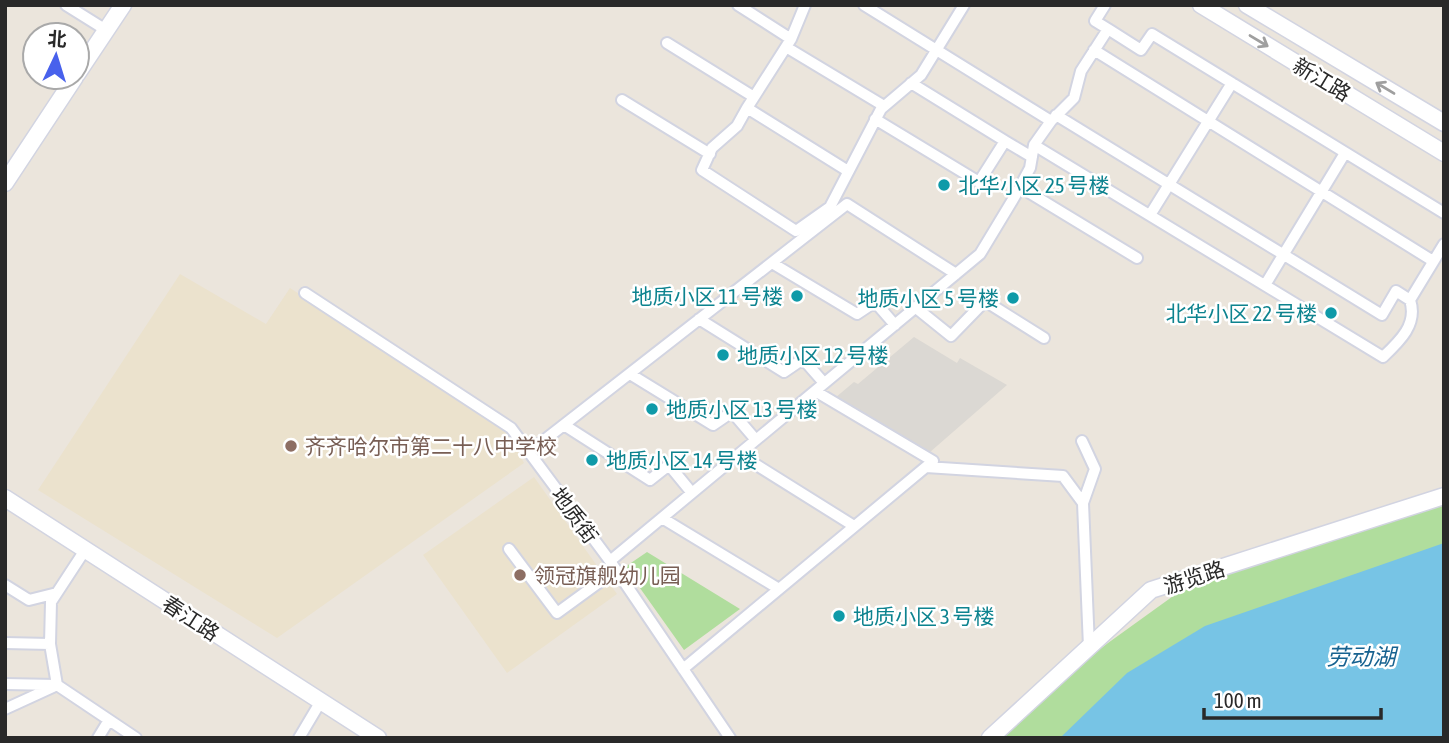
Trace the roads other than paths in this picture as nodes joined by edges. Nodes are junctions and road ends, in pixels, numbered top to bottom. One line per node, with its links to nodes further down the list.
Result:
1 (66, 5): 11 (street)
2 (122, 5): 11 (main road)
3 (738, 5): 13 (street)
4 (805, 5): 13 (street)
5 (864, 5): 14 (street)
6 (964, 5): 14 (street)
7 (1104, 5): 10 (street)
8 (1201, 5): 31 (main road, 新江路, one-way to 31)
9 (1247, 5): 27 (main road, 新江路, one-way to 9)
10 (1108, 29): 15 (street); 18 (street)
11 (106, 30): 16 (main road)
12 (667, 43): 20 (street)
13 (788, 43): 20 (street); 22 (street)
14 (936, 50): 17 (street); 24 (street)
15 (1094, 50): 24 (street); 26 (street)
16 (91, 53)
17 (911, 83): 22 (street); 28 (street)
18 (1232, 83): 26 (street); 30 (street)
19 (66, 91): 35 (main road)
20 (754, 97): 23 (street)
21 (622, 100): 32 (street)
22 (884, 106): 25 (street)
23 (747, 108): 32 (street); 34 (street)
24 (1054, 118): 29 (street); 36 (street)
25 (876, 119): 28 (street); 34 (street)
26 (1208, 121): 36 (street); 38 (street)
27 (1444, 124)
28 (1004, 141): 33 (street)
29 (1034, 145): 33 (street); 40 (street)
30 (1345, 153): 38 (street); 39 (street)
31 (1444, 153)
32 (710, 154): 34 (street)
33 (1032, 158): 37 (street)
34 (848, 172)
35 (5, 183)
36 (1169, 184): 40 (street); 42 (street)
37 (1020, 187): 43 (street); 46 (street)
38 (1322, 192): 42 (street); 44 (street)
39 (1444, 213)
40 (1150, 215): 47 (street)
41 (1444, 244): 44 (street)
42 (1284, 254): 47 (street); 49 (street)
43 (1137, 258)
44 (1433, 261): 49 (street)
45 (772, 262): 46 (street); 51 (street); 52 (street)
46 (956, 274): 50 (street)
47 (1265, 285): 49 (street)
48 (305, 293): 60 (street, 地质街)
49 (1410, 300)
50 (915, 307): 52 (street); 53 (street)
51 (699, 319): 54 (street); 55 (street)
52 (895, 324): 55 (street)
53 (1044, 338)
54 (630, 374): 57 (street); 58 (street)
55 (824, 383): 56 (street)
56 (814, 391): 58 (street); 62 (street)
57 (564, 425): 60 (street); 63 (street)
58 (756, 440): 61 (street)
59 (1082, 441): 66 (street)
60 (529, 452): 71 (street, 地质街)
61 (739, 454): 63 (street); 68 (street)
62 (926, 467): 66 (street); 68 (street)
63 (692, 493): 67 (street)
64 (1444, 496): 79 (main road, 游览路)
65 (5, 498): 70 (main road, 春江路)
66 (1083, 503): 79 (street)
67 (662, 518): 71 (street); 73 (street)
68 (854, 526): 73 (street)
69 (509, 548): 71 (street)
70 (85, 550): 74 (street); 83 (main road, 春江路)
71 (613, 566): 80 (street, 地质街)
72 (5, 585): 76 (street)
73 (779, 589): 80 (street)
74 (57, 593): 76 (street); 78 (street)
75 (5, 595): 76 (street)
76 (29, 600)
77 (5, 643): 78 (street)
78 (50, 644): 82 (street)
79 (1089, 647): 91 (main road, 游览路)
80 (683, 669): 90 (street, 地质街)
81 (5, 684): 82 (street)
82 (57, 685): 84 (street); 85 (street)
83 (321, 701): 88 (street); 89 (main road, 春江路)
84 (5, 709)
85 (109, 720): 86 (street); 87 (street)
86 (98, 738)
87 (136, 738)
88 (299, 738)
89 (378, 738)
90 (730, 738)
91 (990, 738)

